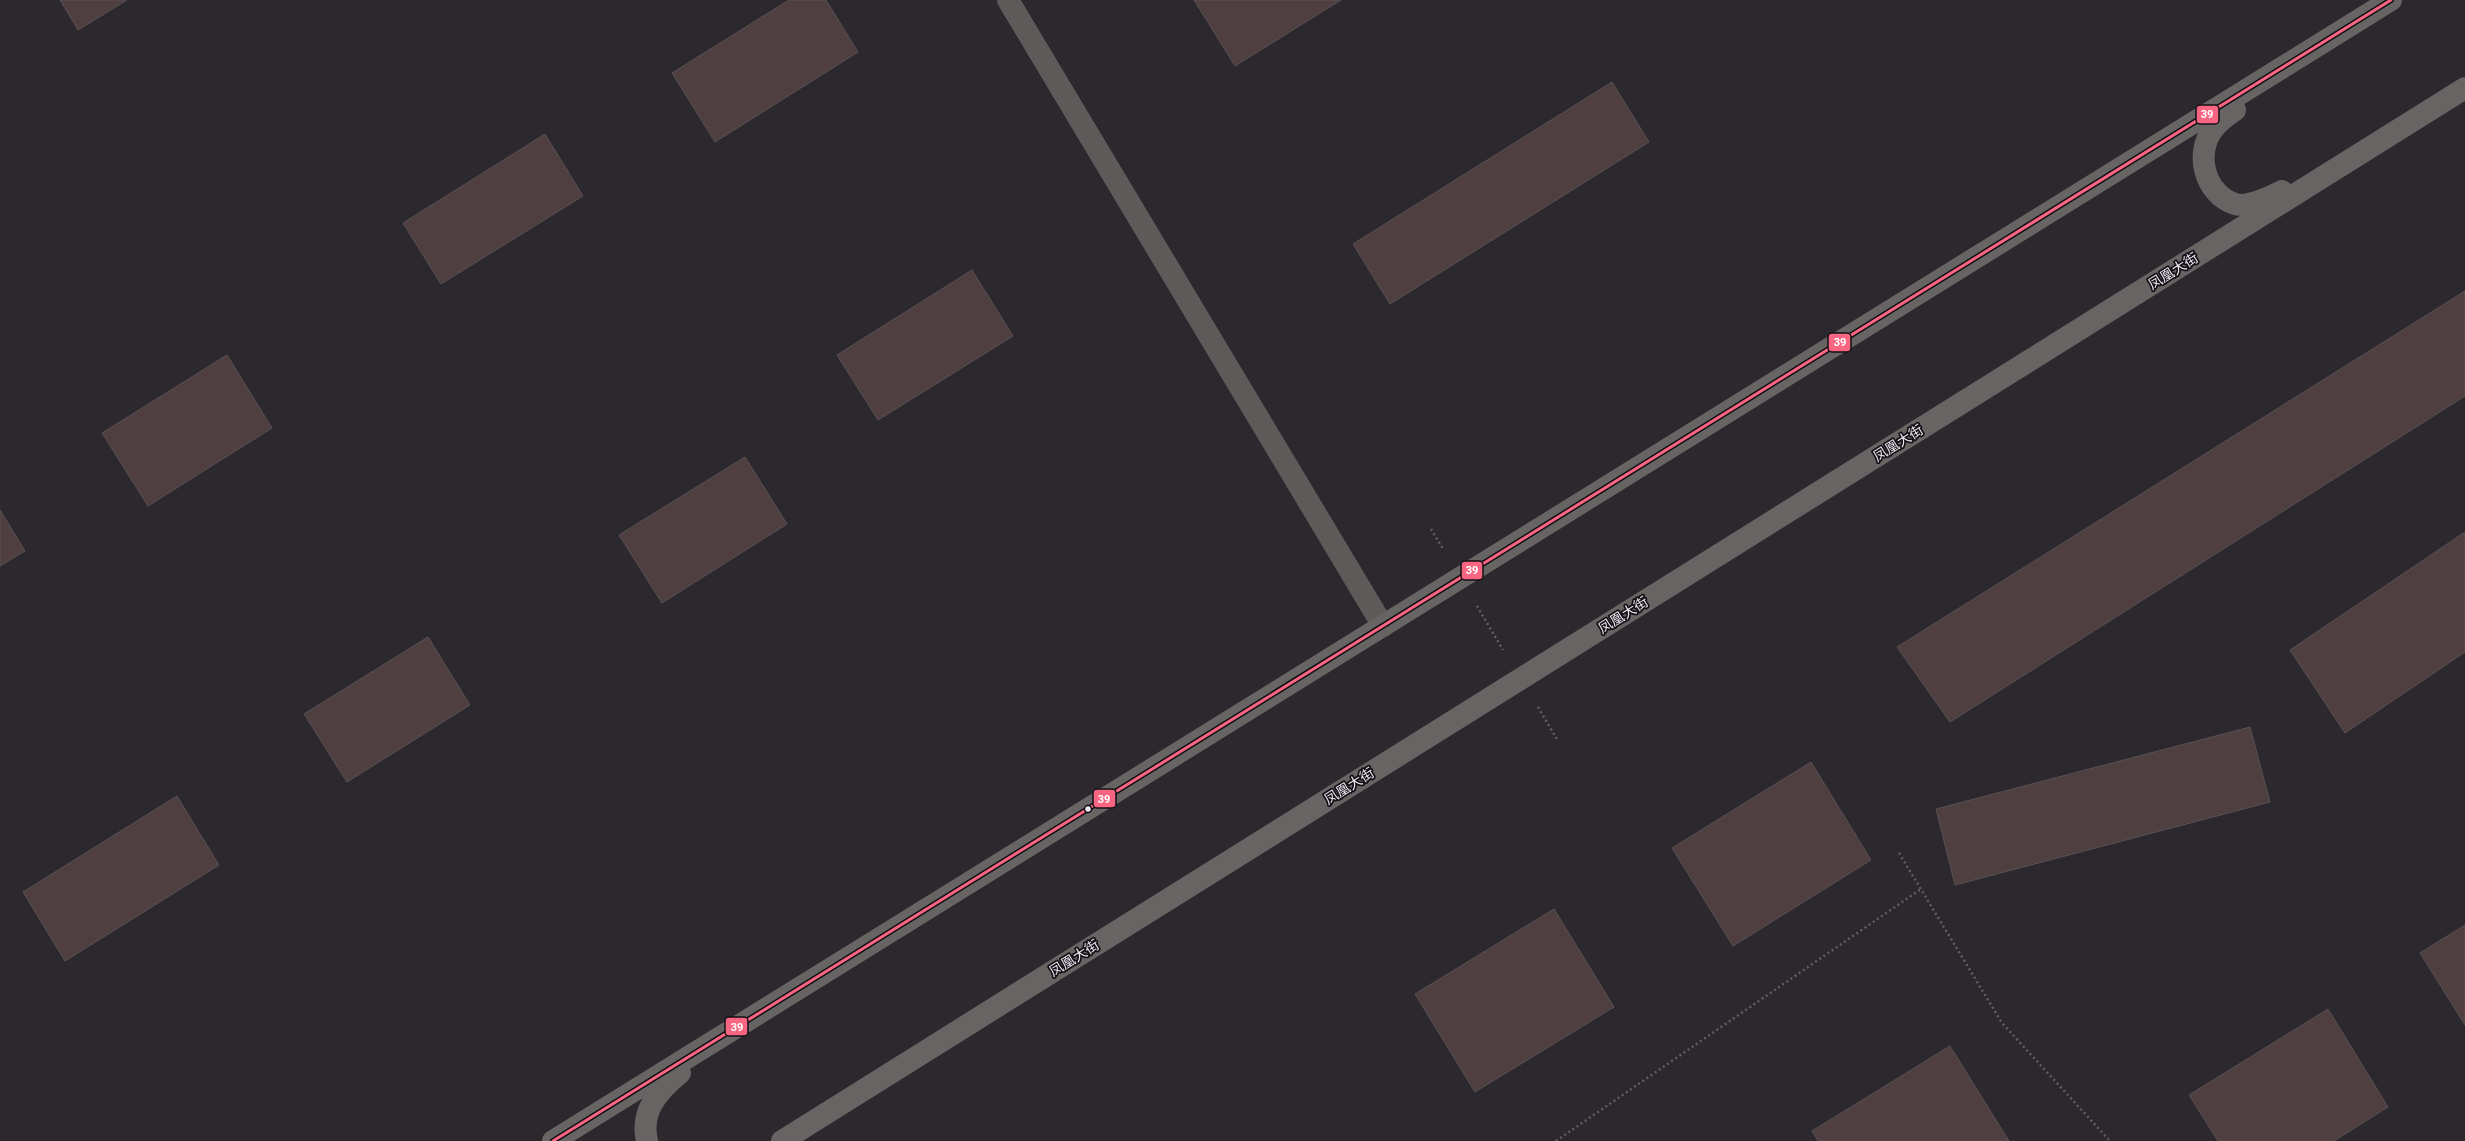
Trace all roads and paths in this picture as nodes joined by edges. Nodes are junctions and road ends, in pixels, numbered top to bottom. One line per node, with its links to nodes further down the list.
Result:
1 (1008, 0): 9 (street)
2 (2391, 0): 3 (main road)
3 (2291, 62): 5 (main road); 9 (main road)
4 (2465, 88): 5 (main road, 凤凰大街)
5 (2363, 152): 16 (main road, 凤凰大街)
6 (1431, 529): 7 (path)
7 (1443, 550)
8 (1476, 605): 10 (path)
9 (1383, 626): 15 (main road)
10 (1505, 652)
11 (1534, 700): 12 (path)
12 (1558, 741)
13 (1899, 853): 14 (path)
14 (1921, 889): 21 (path); 22 (path)
15 (735, 1028): 17 (main road); 18 (main road)
16 (802, 1128): 19 (main road); 20 (main road, 凤凰大街)
17 (554, 1141)
18 (647, 1141)
19 (774, 1141)
20 (782, 1141)
21 (1556, 1141)
22 (2110, 1141)

